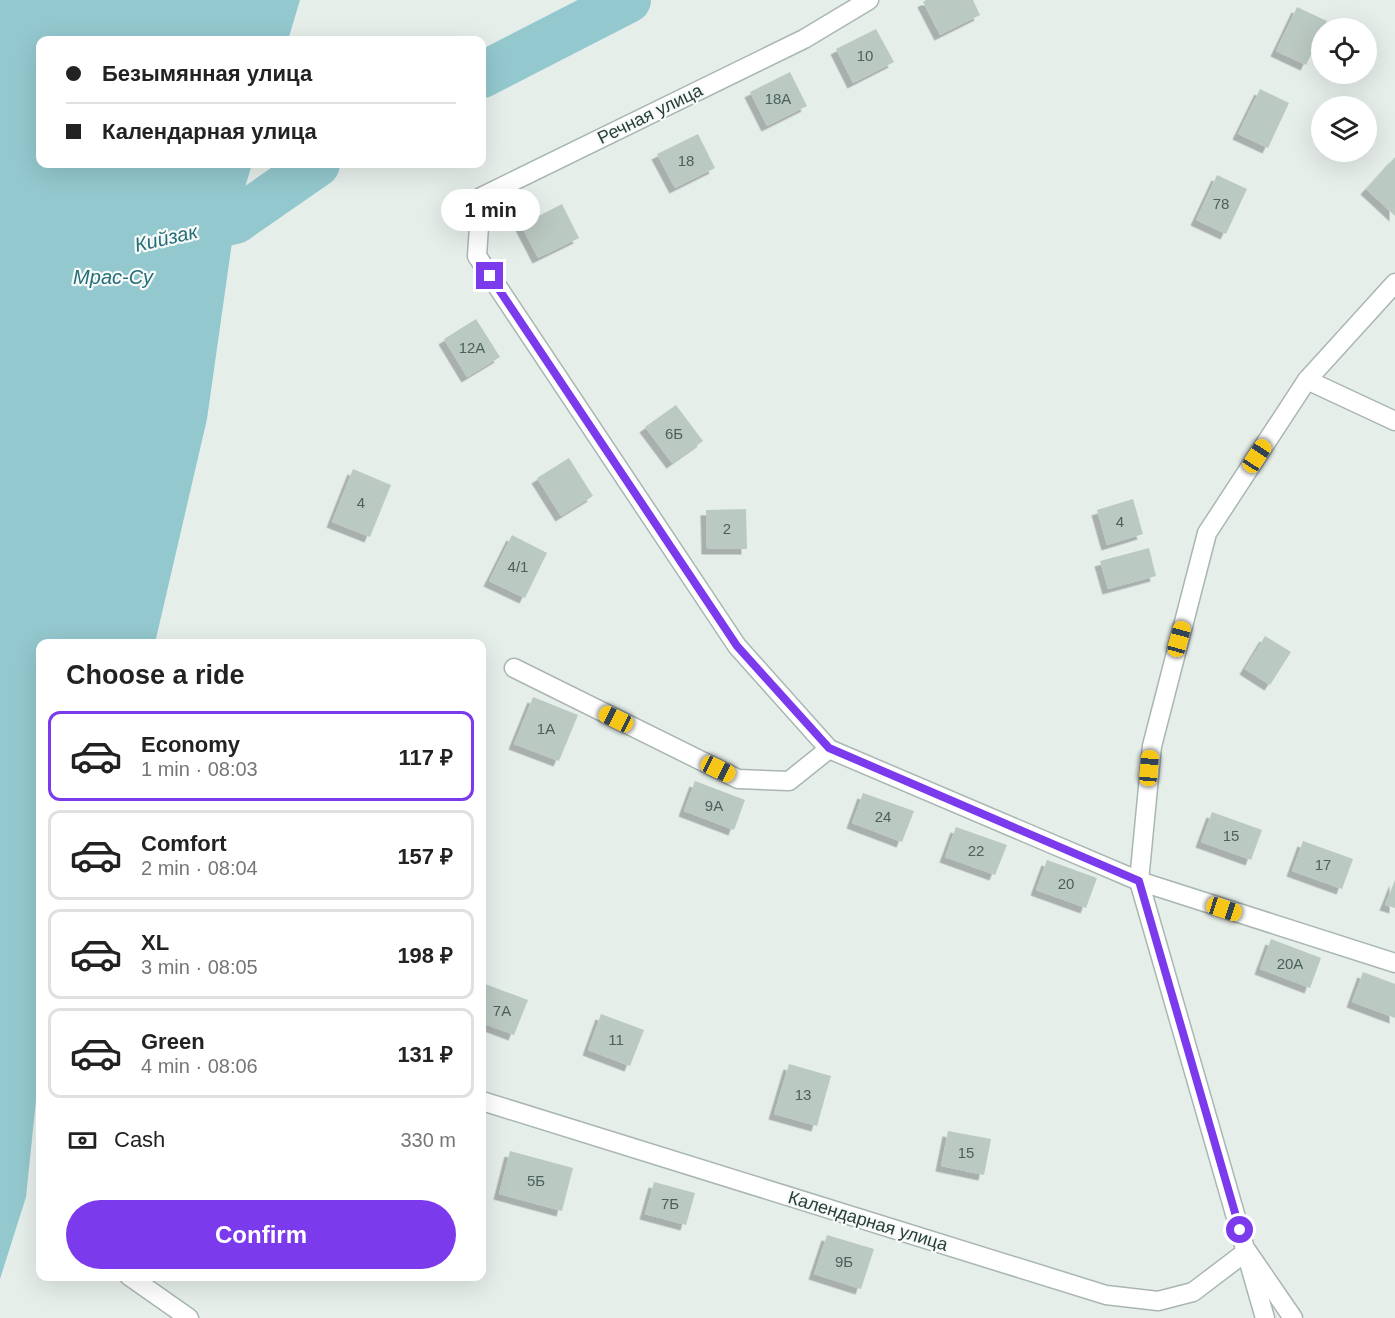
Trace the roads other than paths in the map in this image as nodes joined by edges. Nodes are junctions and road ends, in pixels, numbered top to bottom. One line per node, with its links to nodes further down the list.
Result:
1 (869, 0): 6 (street, Речная улица)
2 (1395, 283): 3 (street)
3 (1307, 380): 4 (street); 7 (street)
4 (1395, 421)
5 (514, 668): 6 (street)
6 (829, 748): 7 (street)
7 (1139, 881): 8 (street); 10 (street)
8 (1395, 963)
9 (486, 1102): 10 (street, Календарная улица)
10 (1247, 1251): 13 (street); 14 (street)
11 (136, 1281): 12 (street)
12 (189, 1318)
13 (1265, 1318)
14 (1293, 1318)

